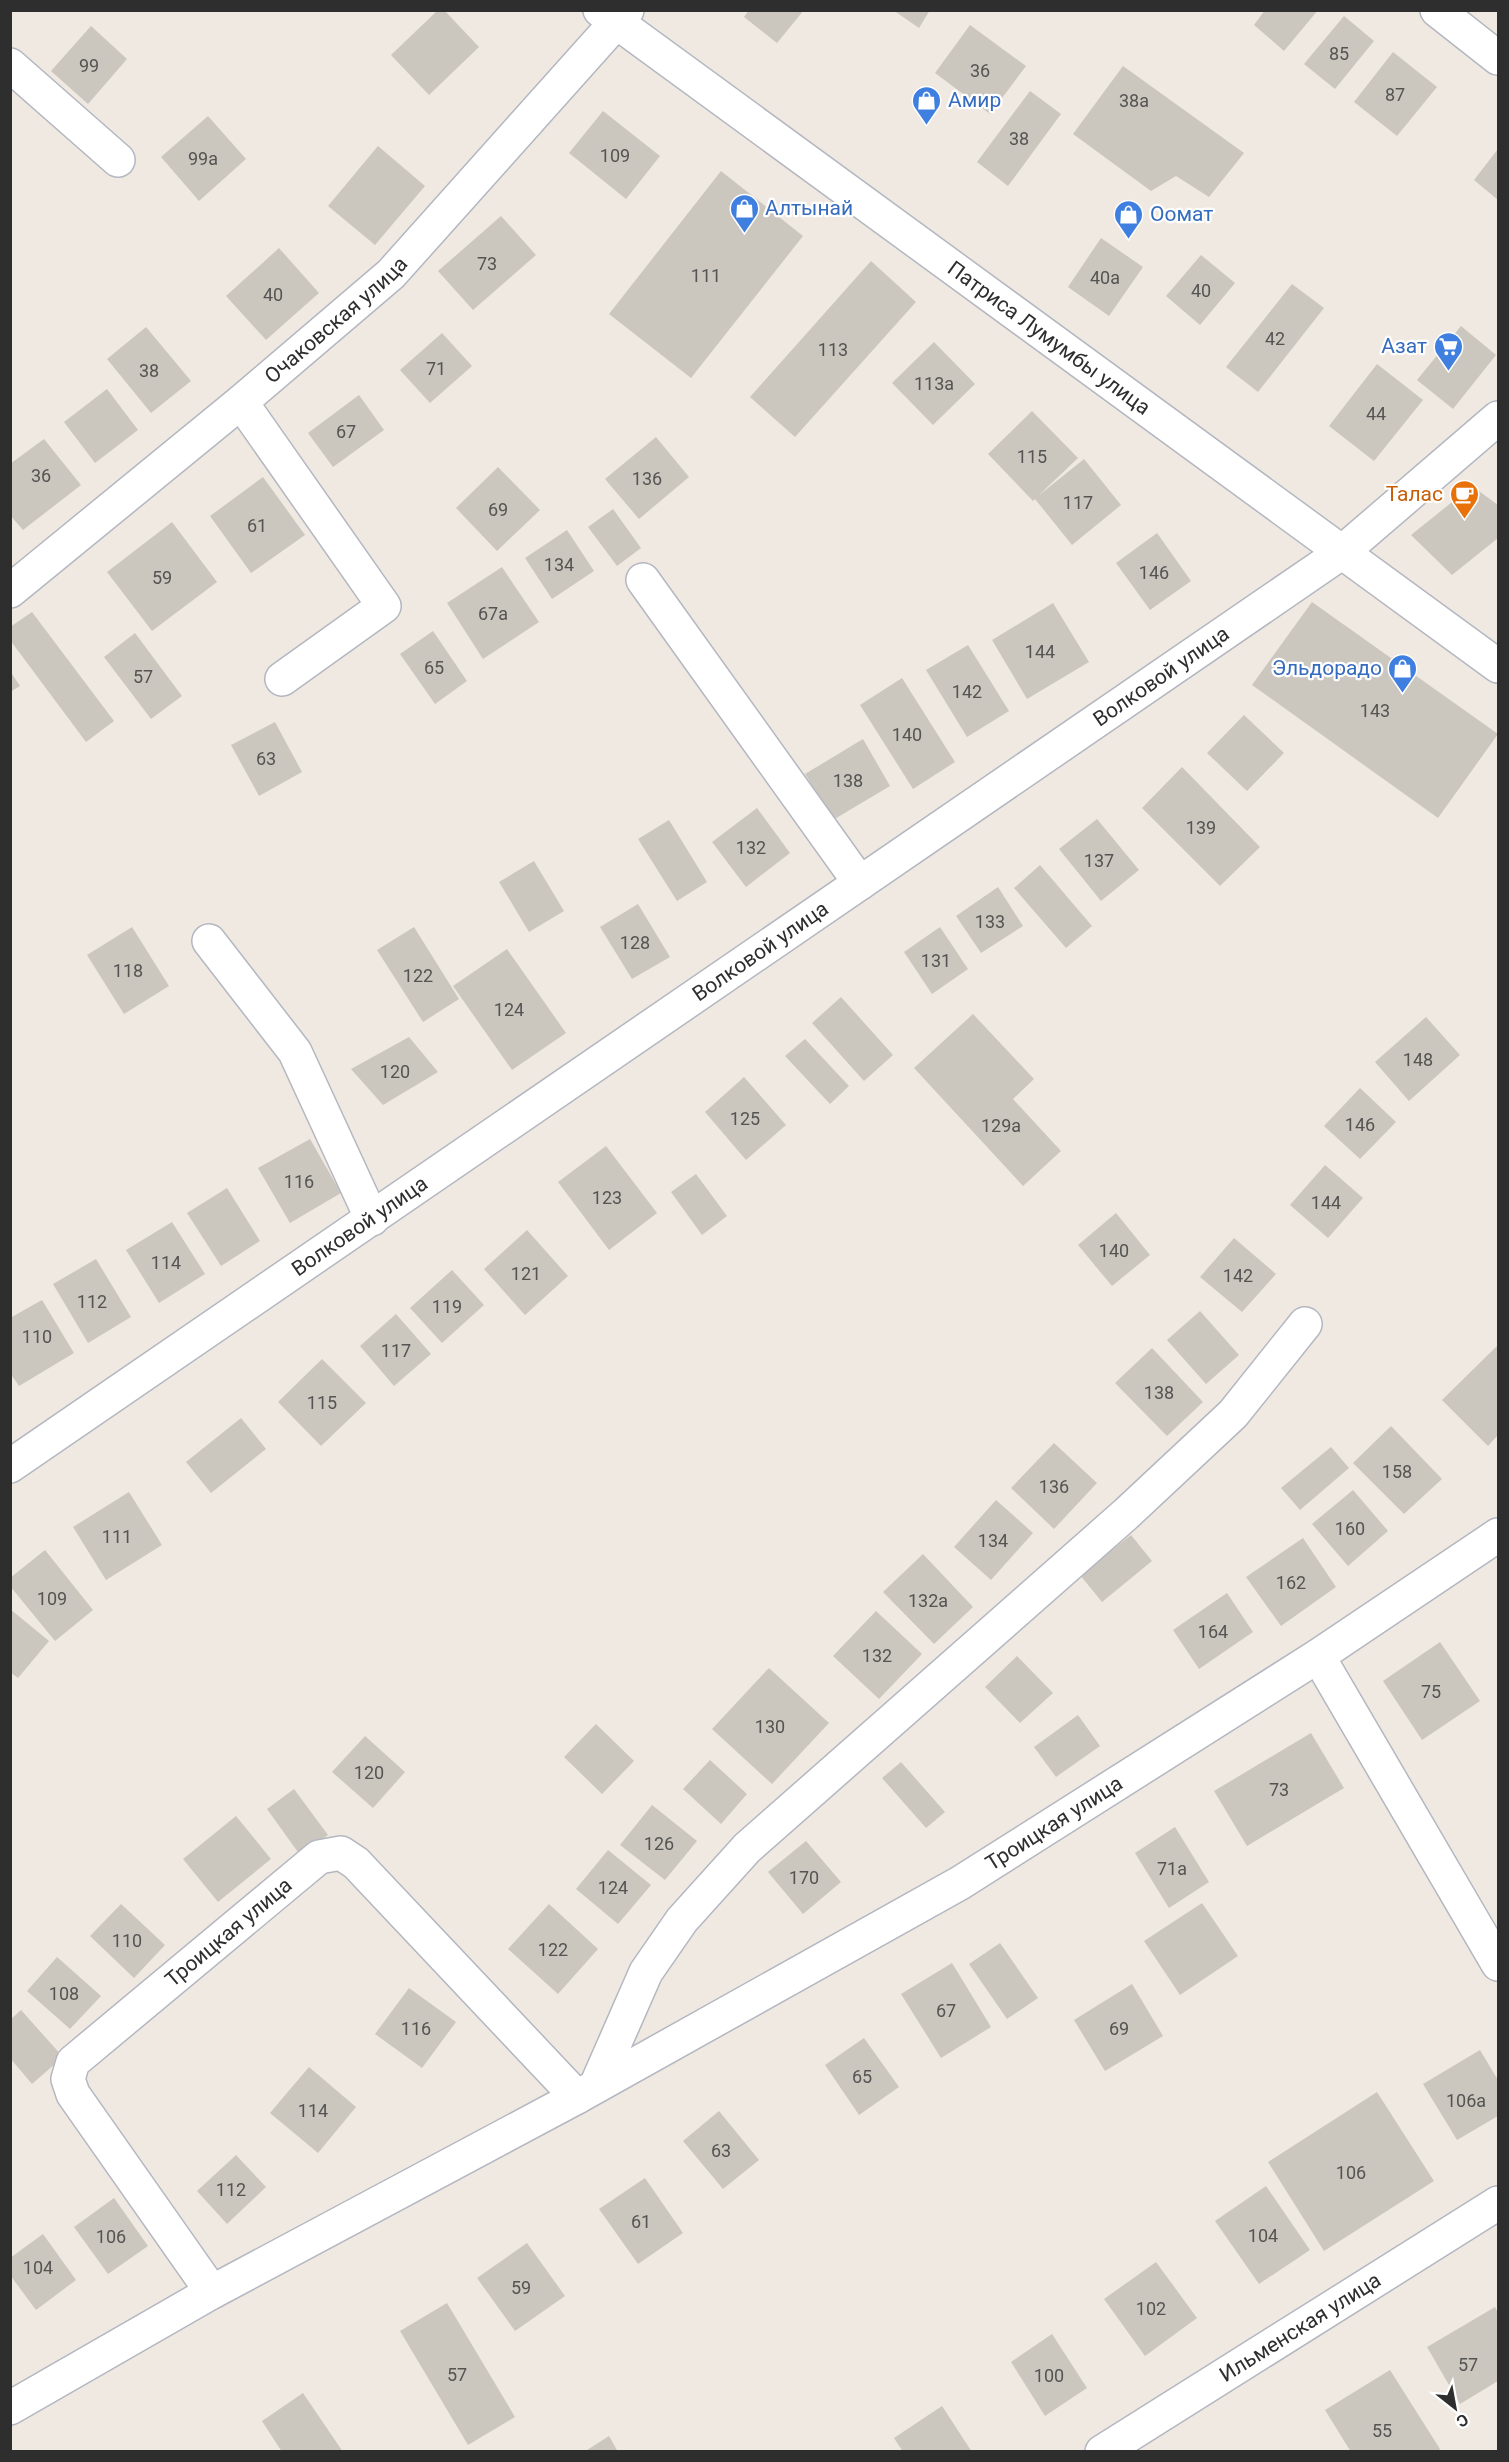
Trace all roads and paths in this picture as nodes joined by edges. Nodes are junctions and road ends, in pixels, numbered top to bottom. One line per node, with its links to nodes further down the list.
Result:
1 (1444, 13): 3 (street)
2 (615, 14): 6 (street, Очаковская улица); 8 (street, Патриса Лумумбы улица)
3 (1498, 58)
4 (10, 65): 5 (street)
5 (118, 160)
6 (241, 402): 10 (street, Очаковская улица); 12 (street)
7 (1498, 418): 8 (street, Волковой улица)
8 (1341, 553): 11 (street, Патриса Лумумбы улица); 13 (street, Волковой улица)
9 (643, 580): 13 (street)
10 (10, 591)
11 (1498, 666)
12 (282, 679)
13 (860, 883): 15 (street, Волковой улица)
14 (209, 941): 15 (street)
15 (372, 1219): 17 (street, Волковой улица)
16 (1305, 1324): 21 (street)
17 (10, 1467)
18 (1498, 1535): 19 (street, Троицкая улица)
19 (1317, 1656): 20 (street); 21 (street, Троицкая улица)
20 (1498, 1964)
21 (586, 2091): 23 (street, Троицкая улица); 23 (street, Троицкая улица)
22 (1498, 2203): 25 (street, Ильменская улица)
23 (212, 2292): 24 (street, Троицкая улица)
24 (10, 2408)
25 (1102, 2451)

